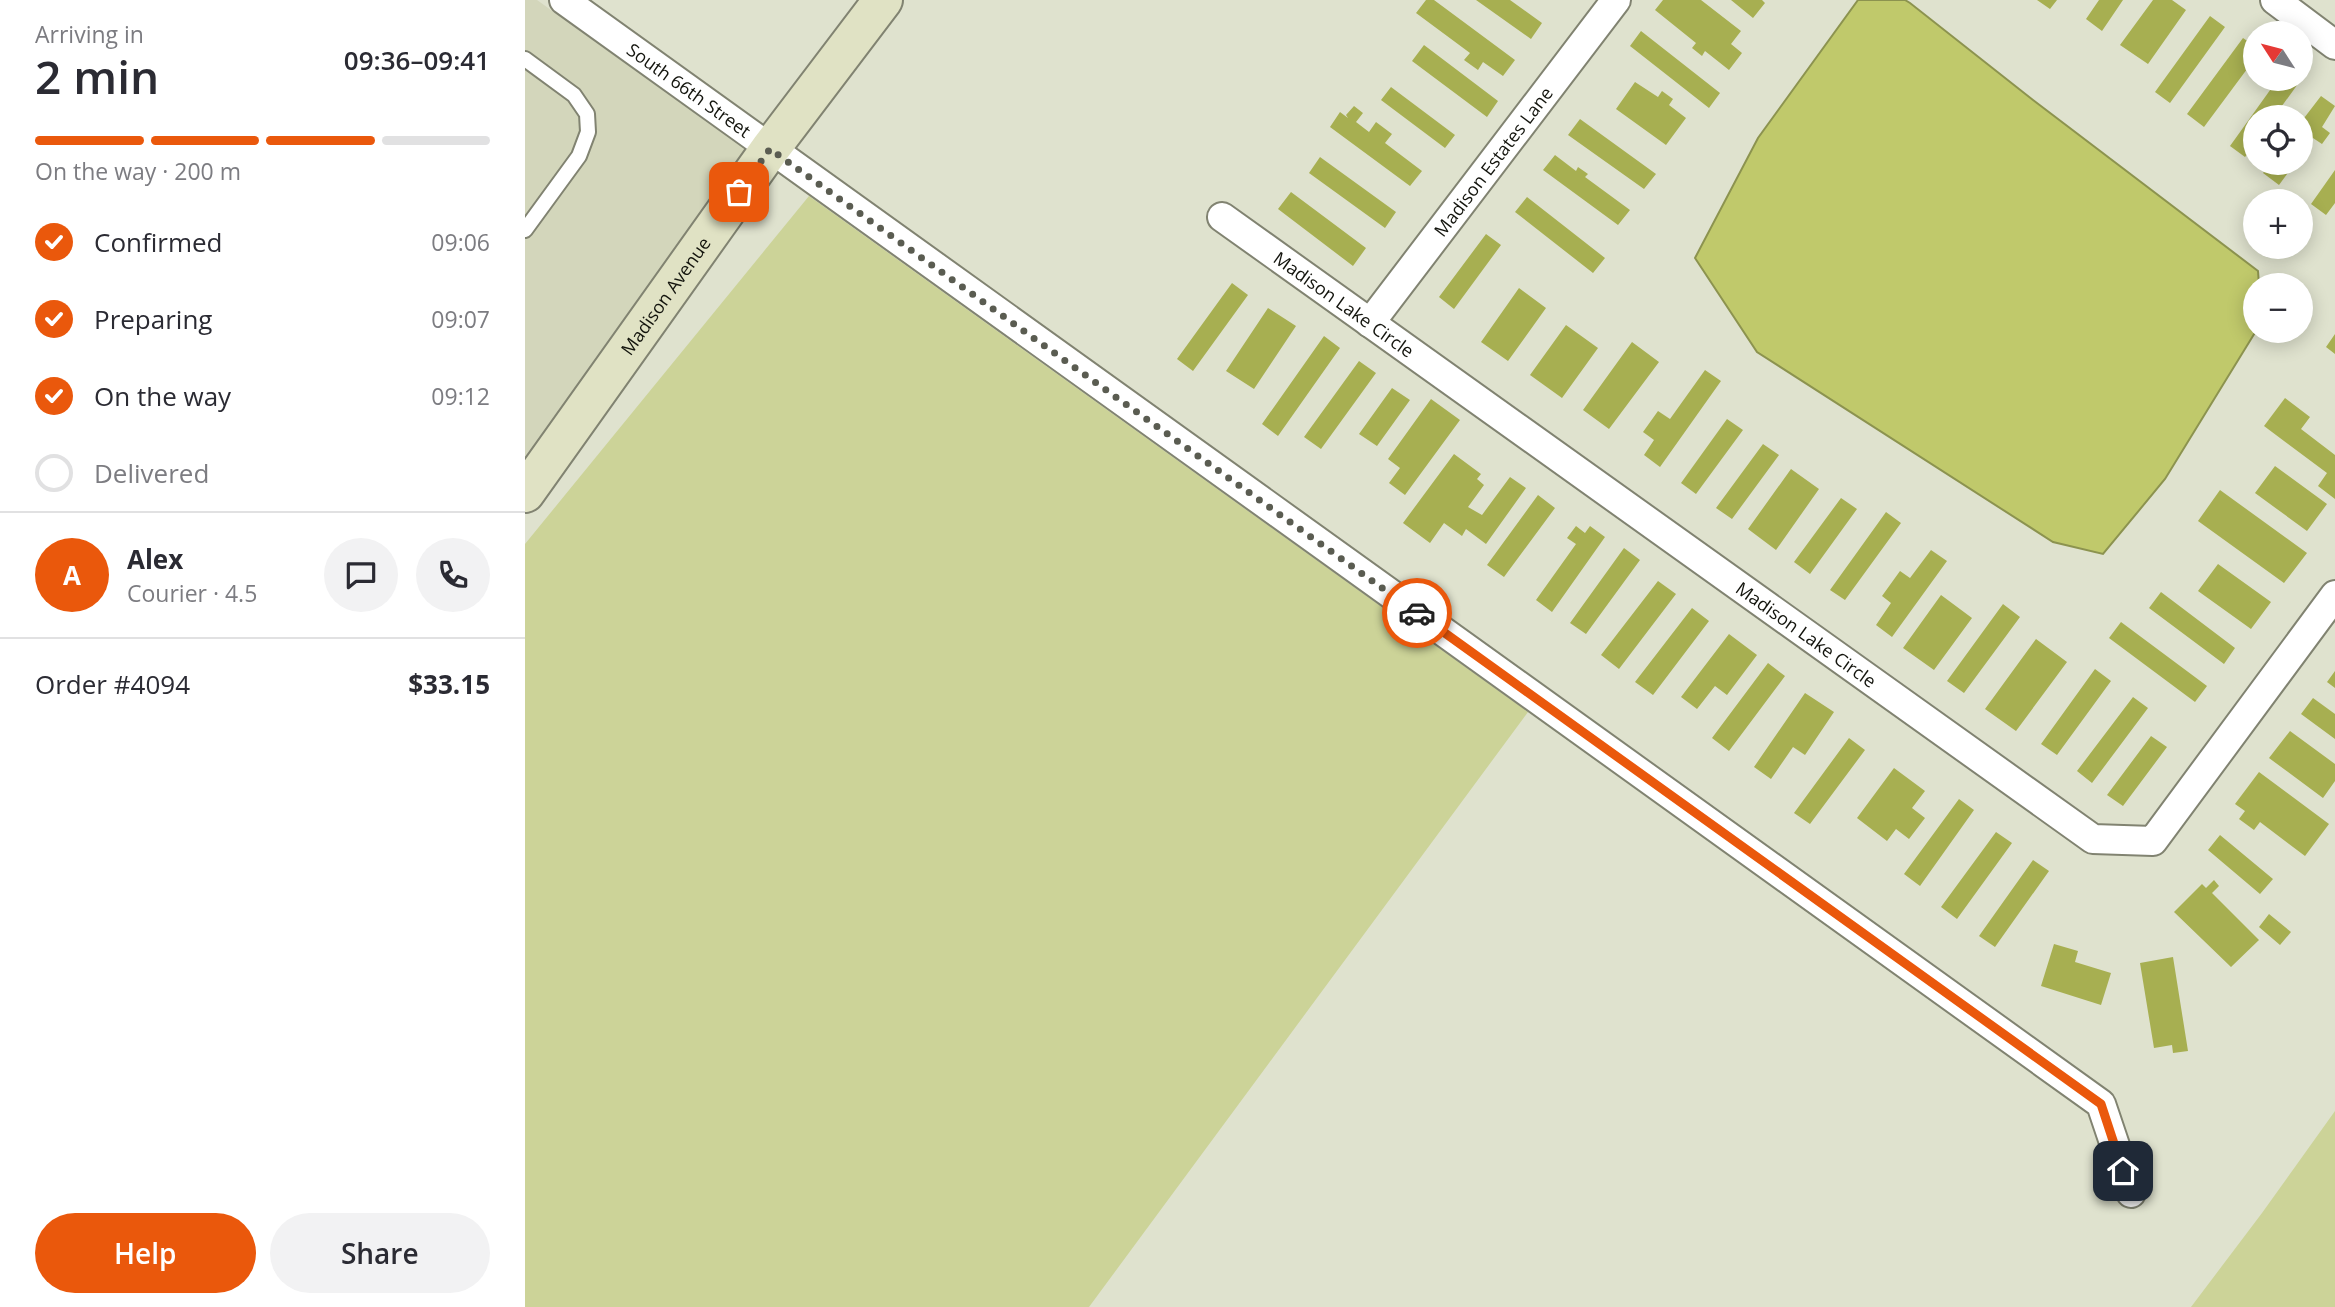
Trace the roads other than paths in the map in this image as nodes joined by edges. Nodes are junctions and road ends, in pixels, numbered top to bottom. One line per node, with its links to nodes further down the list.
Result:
1 (564, 0): 7 (street, South 66th Street)
2 (883, 0): 7 (main road, Madison Avenue)
3 (1616, 0): 10 (street, Madison Estates Lane)
4 (2275, 0): 5 (street)
5 (2335, 45)
6 (525, 59): 9 (lane)
7 (770, 149): 11 (main road, Madison Avenue); 13 (street, South 66th Street)
8 (1222, 217): 10 (street, Madison Lake Circle)
9 (525, 230)
10 (1370, 323): 12 (street, Madison Lake Circle)
11 (525, 493)
12 (2335, 595)
13 (2131, 1193)

